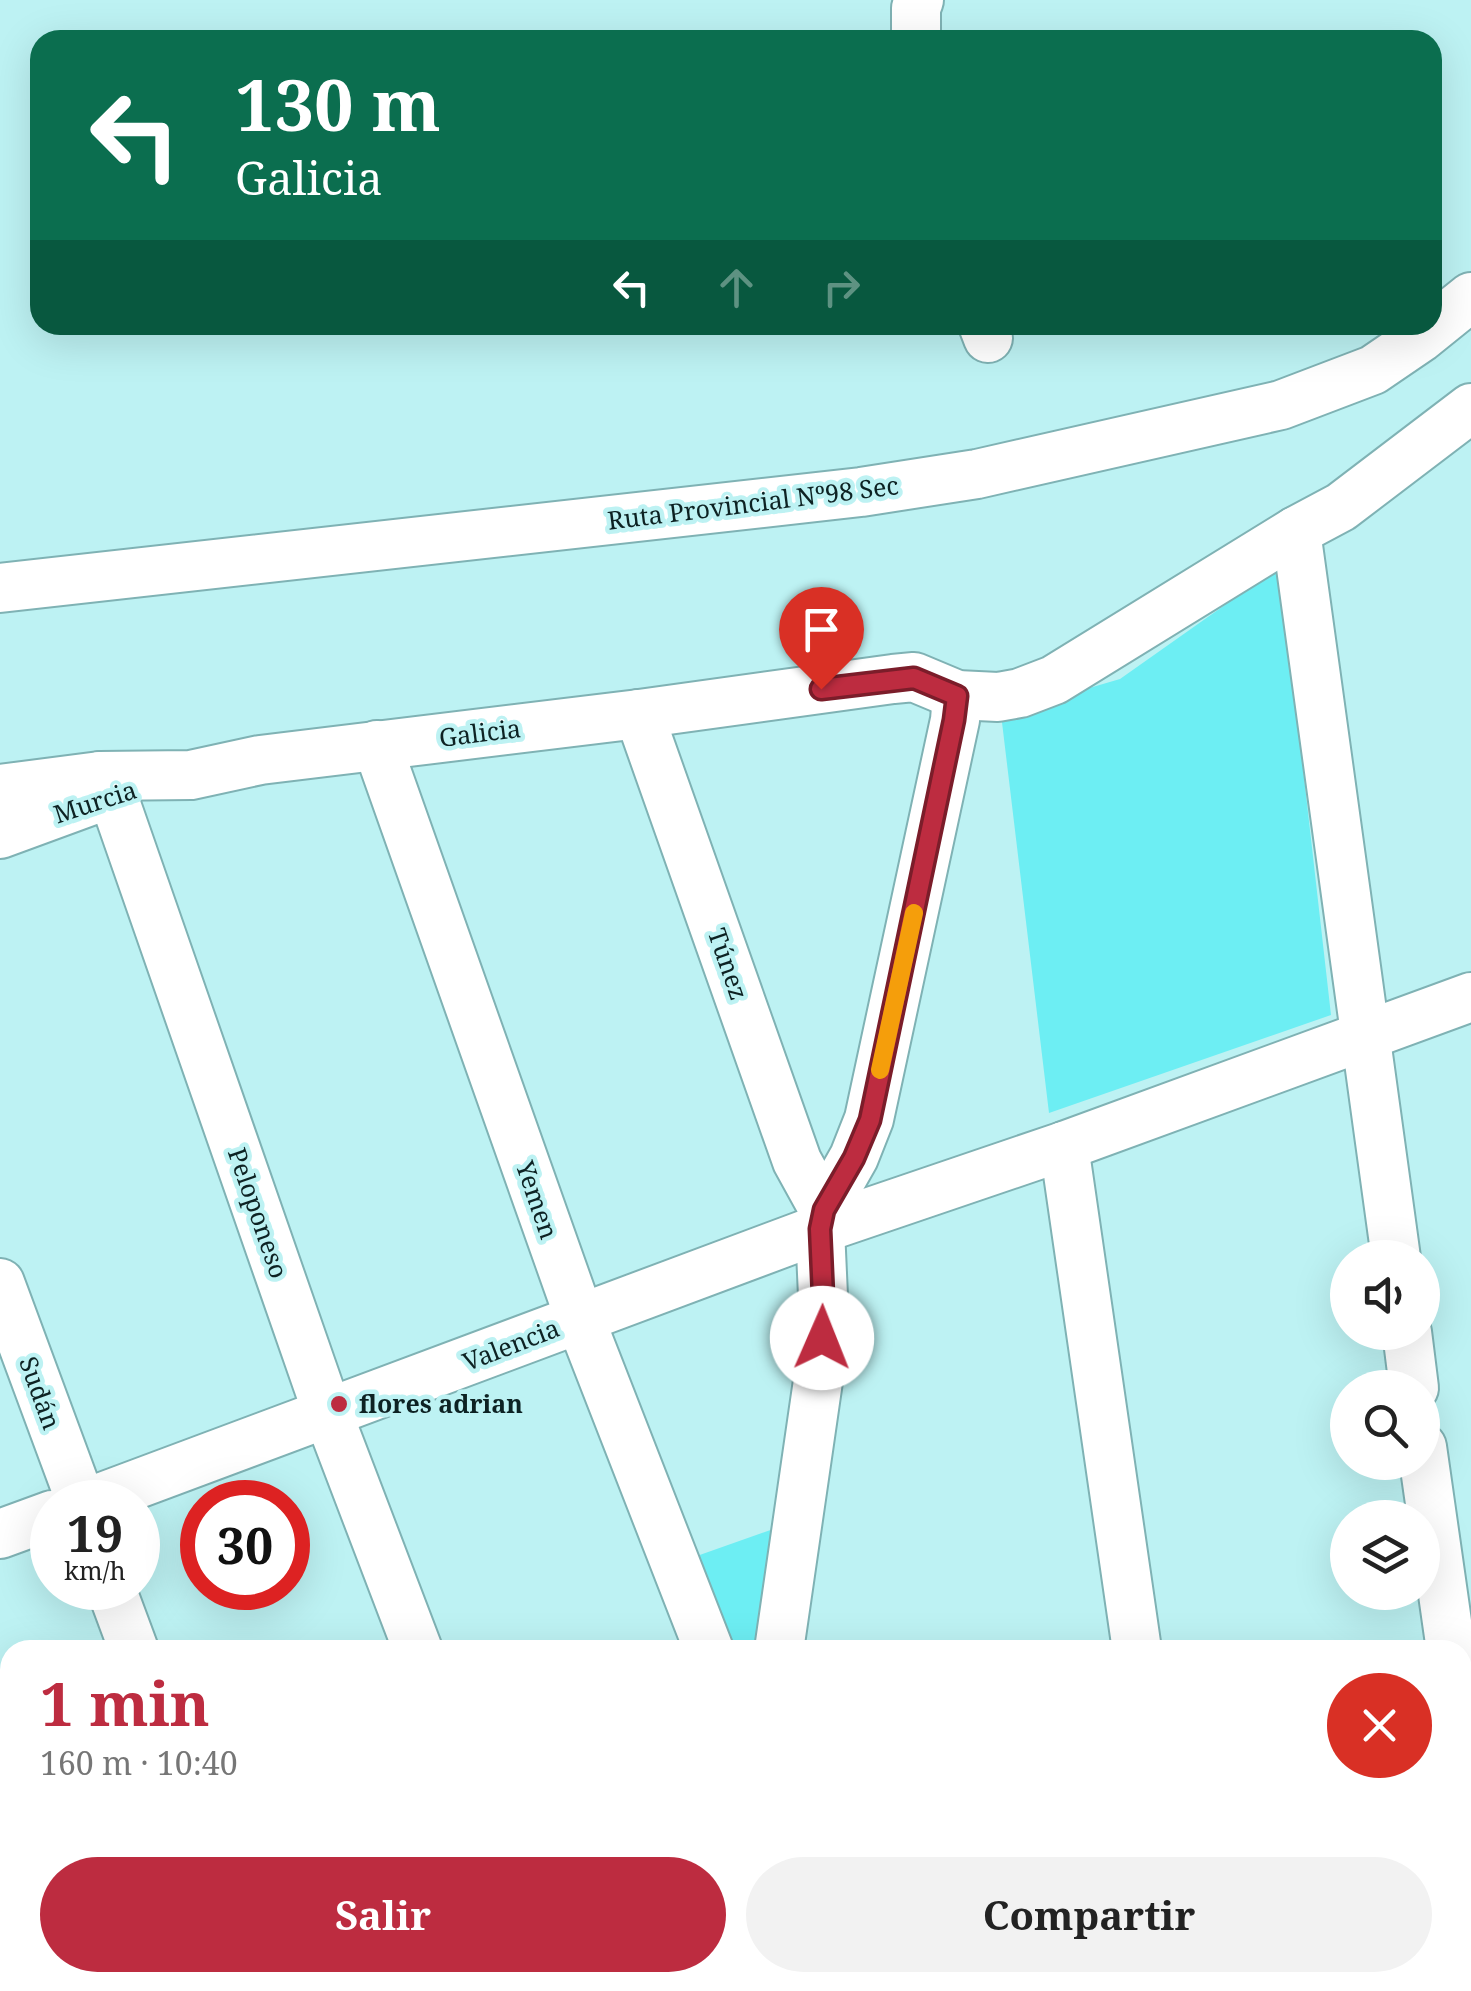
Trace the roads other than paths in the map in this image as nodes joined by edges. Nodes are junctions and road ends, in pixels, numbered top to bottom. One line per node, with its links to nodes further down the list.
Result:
1 (920, 0): 2 (street)
2 (916, 30)
3 (1471, 297): 4 (street, Ruta Provincial Nº98 Sec)
4 (1442, 320)
5 (1424, 335): 8 (street, Ruta Provincial Nº98 Sec)
6 (1471, 408): 7 (street)
7 (1296, 531): 9 (street); 16 (street)
8 (0, 588)
9 (957, 696): 10 (street, Galicia); 18 (street)
10 (639, 714): 11 (street, Galicia); 18 (street, Túnez)
11 (377, 745): 12 (street, Galicia); 21 (street, Yemen)
12 (106, 784): 13 (street, Galicia); 14 (street, Murcia); 22 (street, Peloponeso)
13 (0, 789)
14 (0, 834)
15 (1471, 997): 16 (street, Valencia)
16 (1366, 1036): 17 (street, Valencia); 19 (street)
17 (1064, 1146): 18 (street, Valencia); 33 (street)
18 (822, 1220): 21 (street, Valencia); 32 (street)
19 (1394, 1240)
20 (0, 1282): 23 (street, Sudán)
21 (580, 1320): 22 (street, Valencia); 31 (street, Yemen)
22 (328, 1414): 24 (street, Valencia); 30 (street, Peloponeso)
23 (76, 1480)
24 (146, 1480)
25 (1426, 1480): 34 (street)
26 (30, 1523): 27 (street)
27 (0, 1534)
28 (120, 1610): 29 (street)
29 (130, 1640)
30 (414, 1640)
31 (705, 1640)
32 (780, 1640)
33 (1136, 1640)
34 (1449, 1640)

